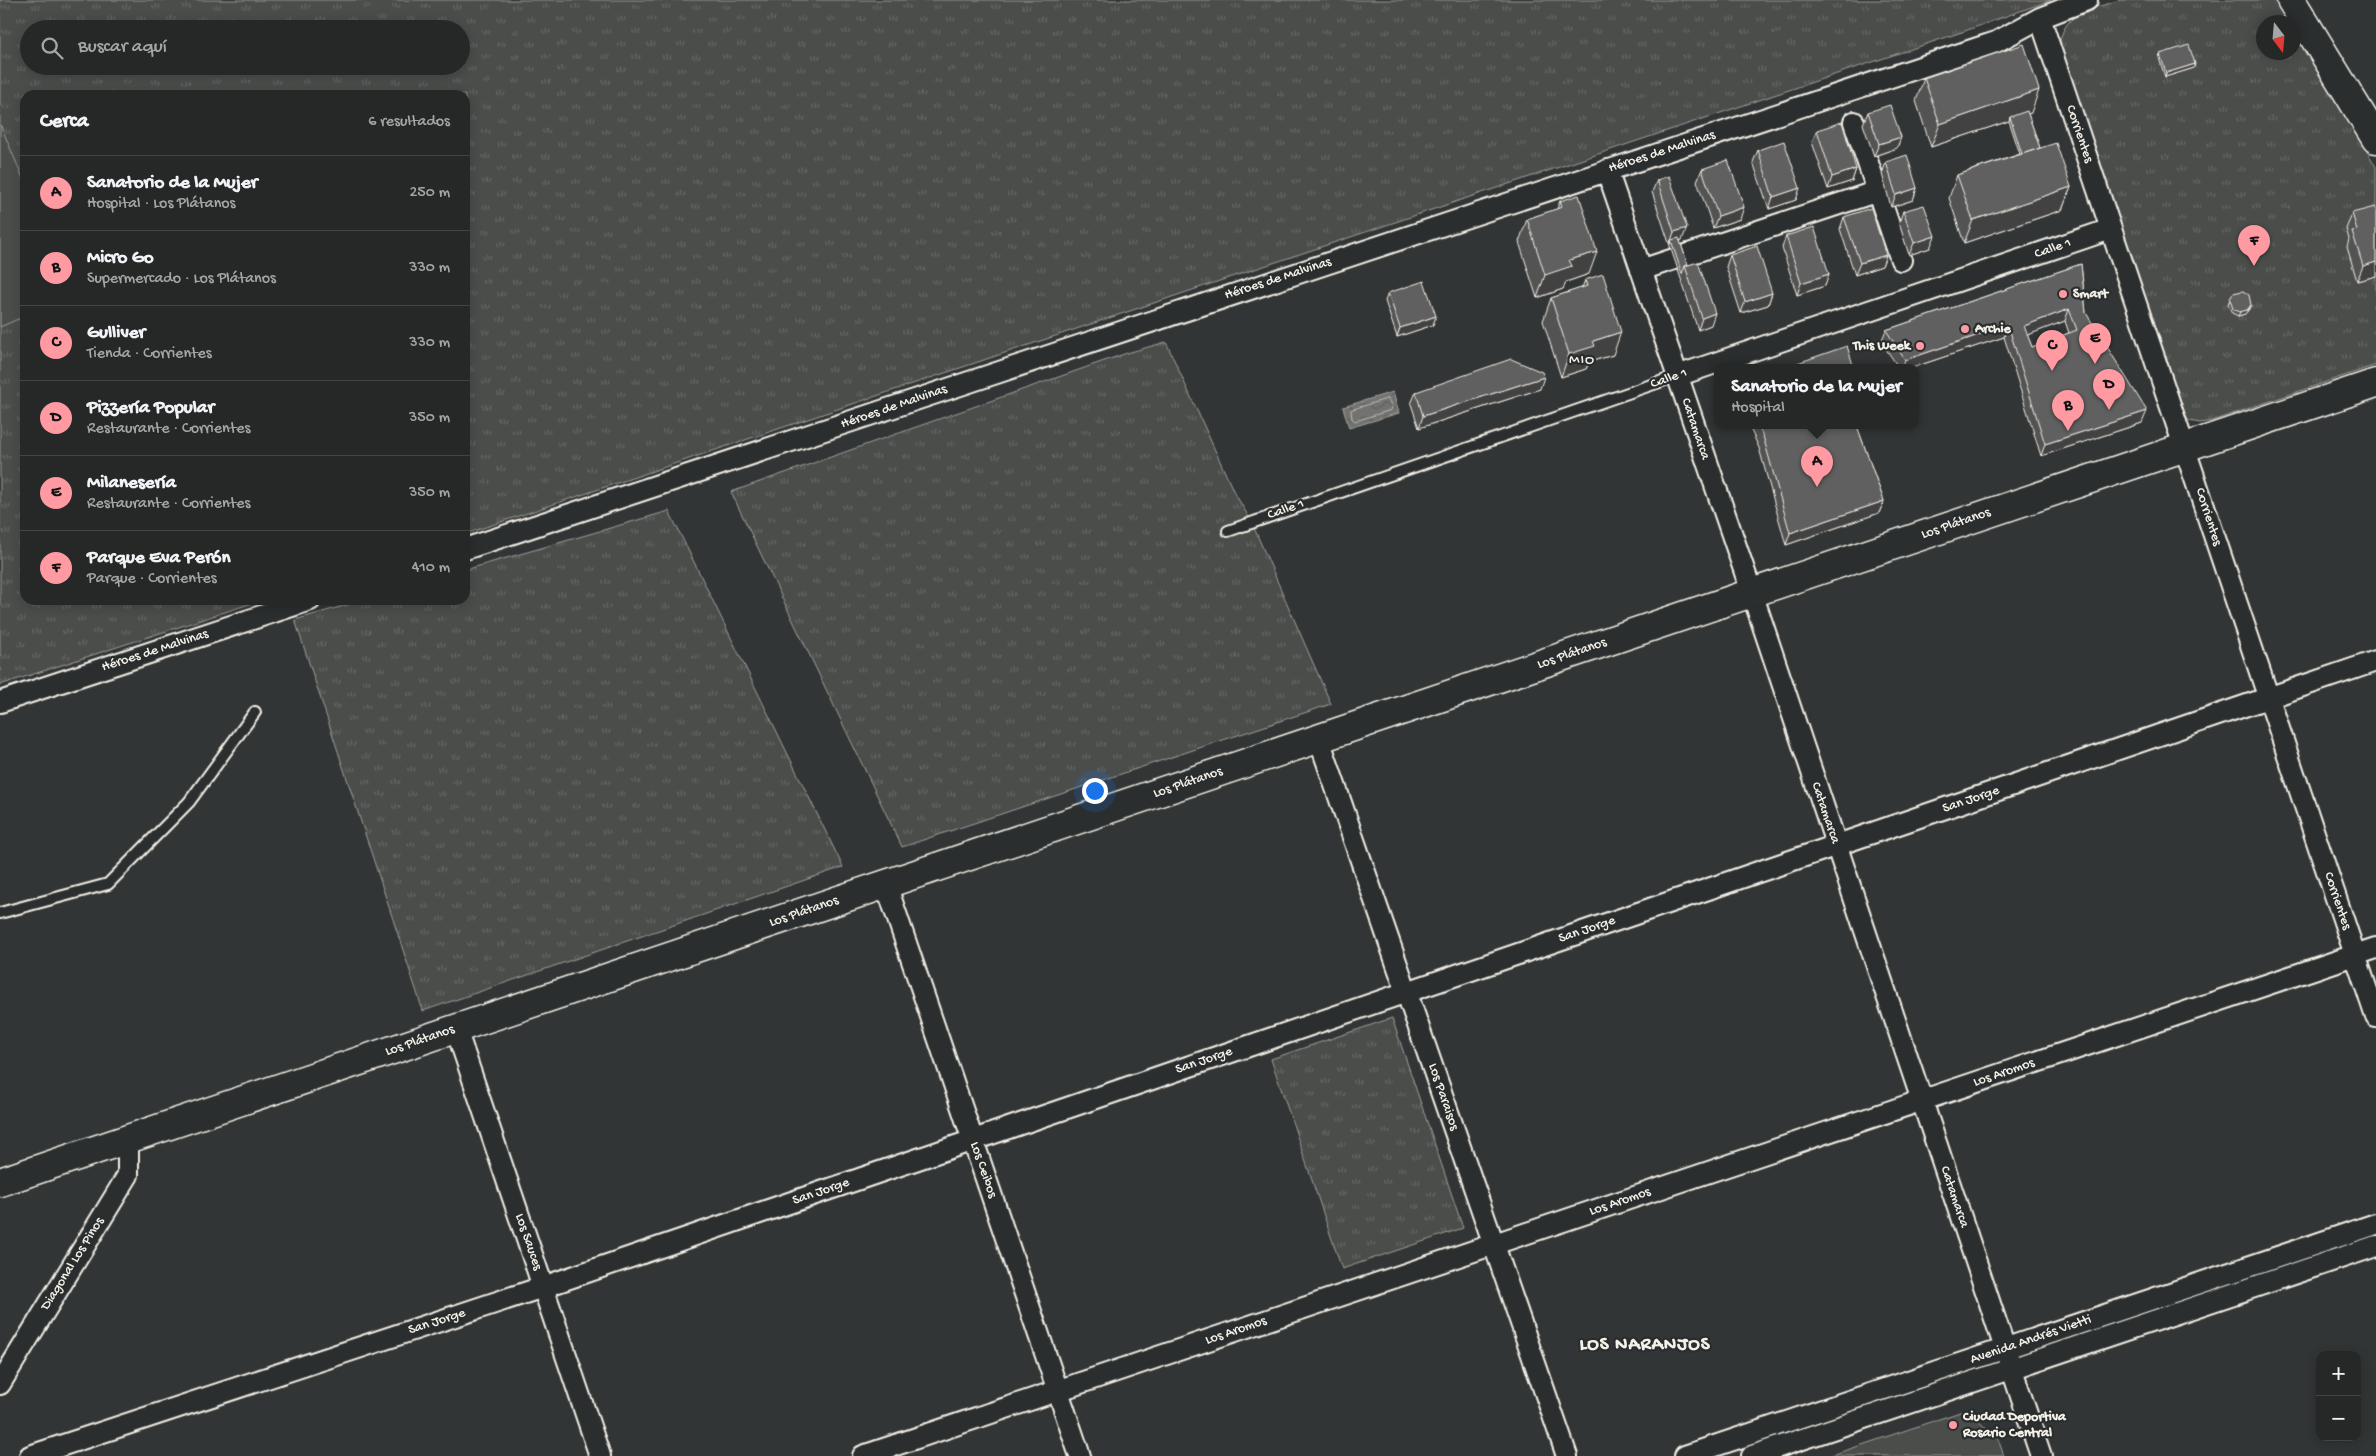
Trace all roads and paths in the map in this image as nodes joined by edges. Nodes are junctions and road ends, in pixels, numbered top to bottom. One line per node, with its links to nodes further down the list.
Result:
1 (2087, 0): 3 (street, Héroes de Malvinas)
2 (2290, 0): 5 (street)
3 (2040, 18): 6 (street, Héroes de Malvinas); 8 (street, Corrientes)
4 (1854, 122): 7 (street)
5 (2376, 139)
6 (1607, 170): 10 (street, Catamarca); 15 (street, Héroes de Malvinas)
7 (1878, 191): 9 (street); 10 (street)
8 (2111, 229): 11 (street, Calle 1); 13 (street, Corrientes)
9 (1901, 260)
10 (1641, 270): 11 (street, Catamarca)
11 (1677, 376): 14 (lane, Calle 1); 16 (street, Catamarca)
12 (2376, 383): 13 (street, Los Plátanos)
13 (2185, 448): 16 (street, Los Plátanos); 19 (street, Corrientes)
14 (1228, 531)
15 (470, 547)
16 (1752, 593): 22 (street, Los Plátanos); 23 (street, Catamarca)
17 (295, 605): 20 (street, Héroes de Malvinas)
18 (2376, 661): 19 (street, San Jorge)
19 (2269, 698): 23 (street, San Jorge); 27 (street, Corrientes)
20 (0, 702)
21 (255, 712): 25 (lane)
22 (1319, 739): 24 (street, Los Plátanos); 28 (street, Los Paraisos)
23 (1836, 845): 28 (street, San Jorge); 31 (street, Catamarca)
24 (886, 884): 30 (street, Los Plátanos); 33 (street, Los Ceibos)
25 (0, 913)
26 (2376, 948): 27 (street, Los Aromos)
27 (2355, 955): 29 (street, Corrientes); 31 (street, Los Aromos)
28 (1406, 992): 33 (street, San Jorge); 36 (street, Los Paraisos)
29 (2376, 1017)
30 (456, 1029): 32 (street, Los Plátanos); 38 (street, Los Sauces)
31 (1922, 1100): 36 (street, Los Aromos); 39 (street, Catamarca)
32 (128, 1139): 34 (street, Los Plátanos); 41 (street, Diagonal Los Pinos)
33 (973, 1140): 38 (street, San Jorge); 42 (street, Los Ceibos)
34 (0, 1182)
35 (2376, 1224): 39 (street, Avenida Andrés Vietti)
36 (1494, 1244): 42 (street, Los Aromos); 47 (street, Los Paraisos)
37 (2376, 1246): 40 (street, Avenida Andrés Vietti)
38 (543, 1287): 43 (street, San Jorge); 44 (street, Los Sauces)
39 (2005, 1348): 40 (street, Catamarca); 48 (street, Avenida Andrés Vietti)
40 (2012, 1369): 49 (street, Avenida Andrés Vietti); 50 (street, Catamarca)
41 (0, 1384)
42 (1058, 1391): 45 (street, Los Aromos); 46 (street, Los Ceibos)
43 (30, 1456)
44 (600, 1456)
45 (863, 1456)
46 (1080, 1456)
47 (1567, 1456)
48 (1685, 1456)
49 (1752, 1456)
50 (2041, 1456)

